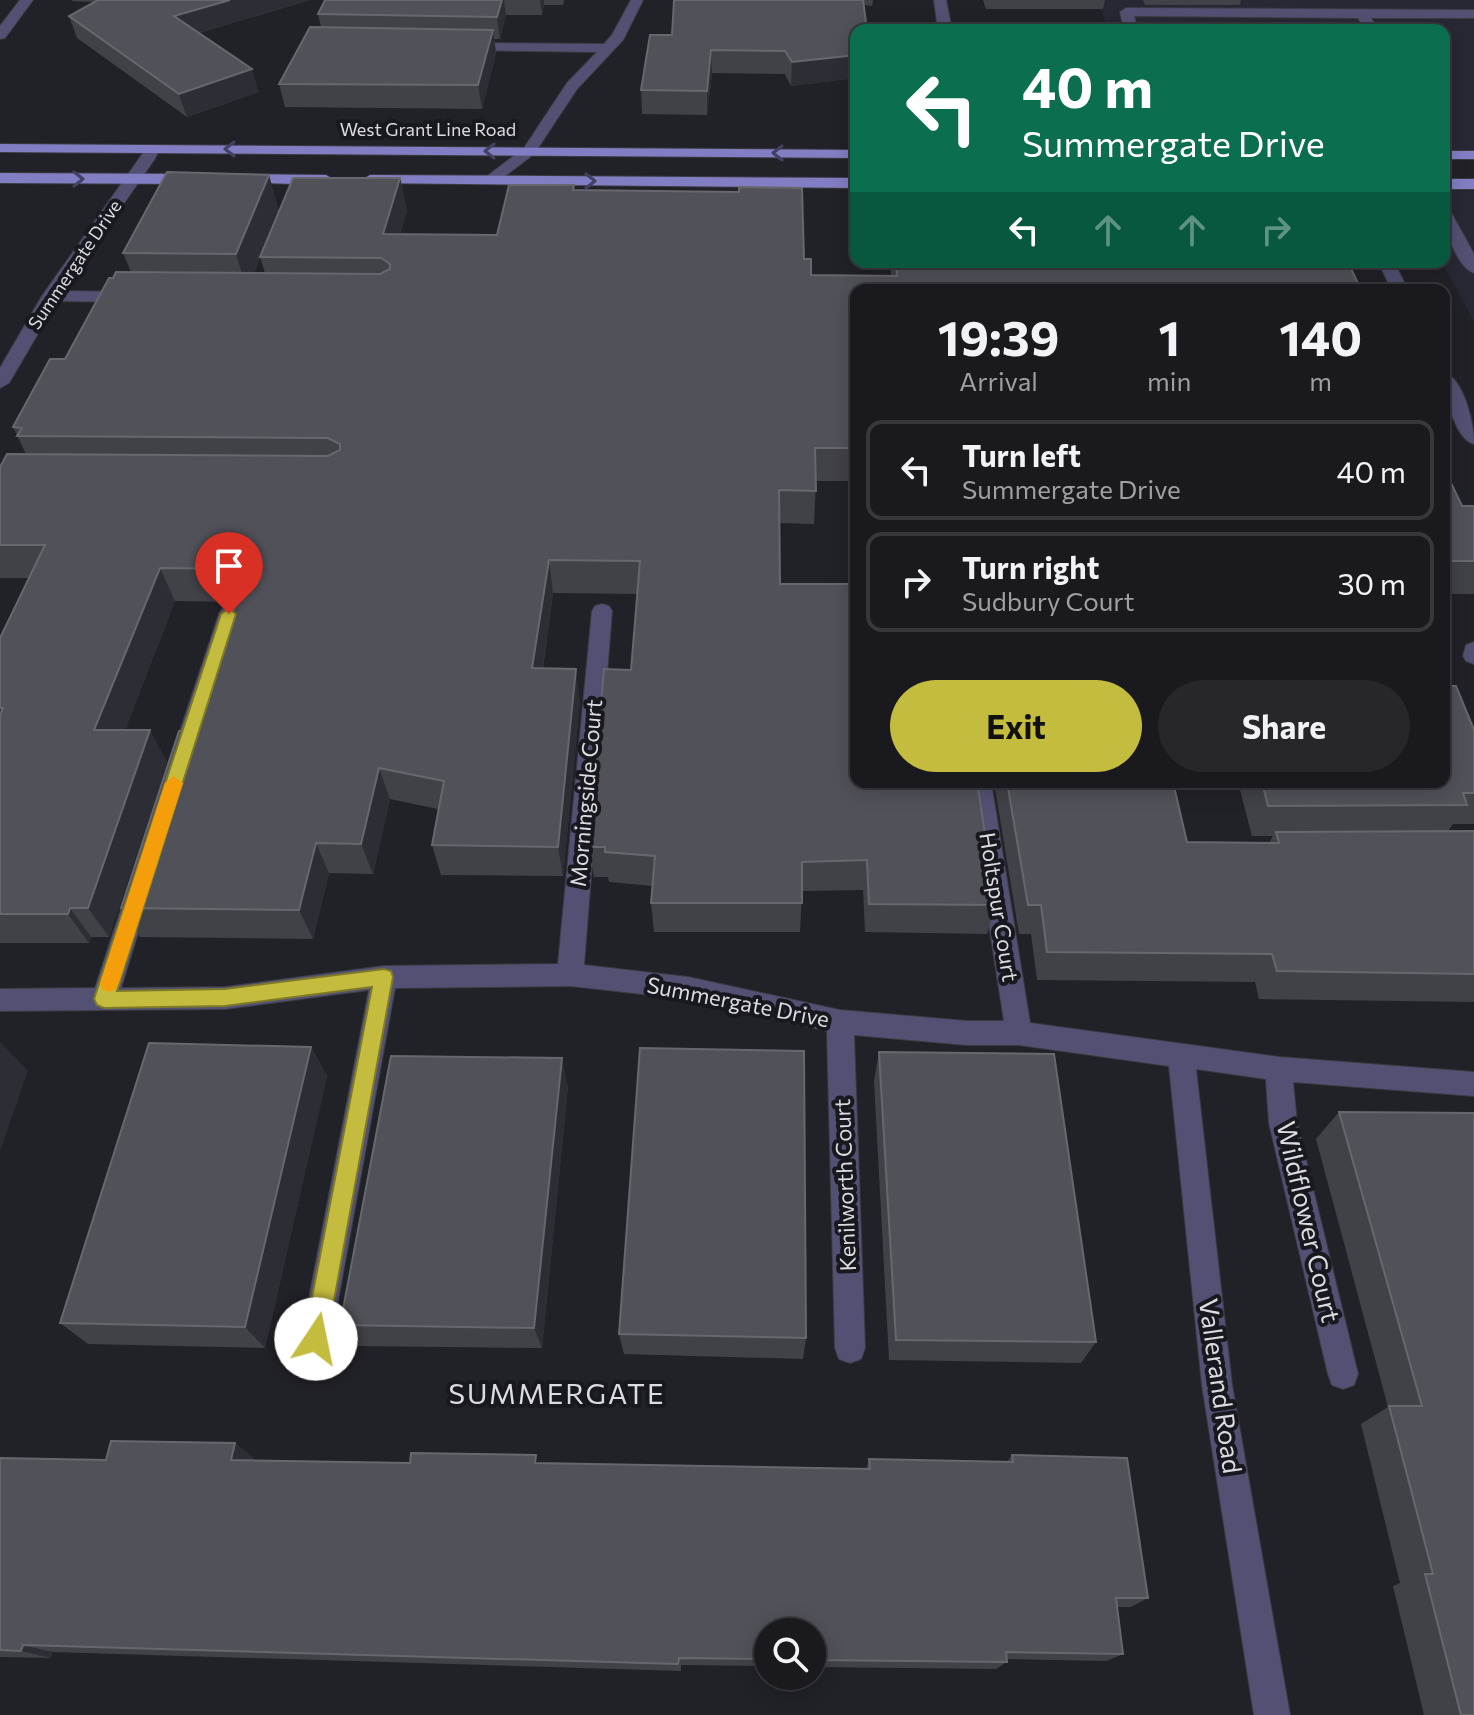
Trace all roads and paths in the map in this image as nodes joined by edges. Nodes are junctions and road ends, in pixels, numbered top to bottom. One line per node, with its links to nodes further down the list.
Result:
1 (27, 0): 11 (street)
2 (637, 0): 13 (street)
3 (940, 0): 9 (street)
4 (1262, 0): 6 (street)
5 (1122, 6): 6 (street)
6 (1269, 13): 7 (street)
7 (1362, 14): 8 (street); 10 (street)
8 (1474, 14)
9 (944, 24)
10 (1368, 24)
11 (0, 35)
12 (452, 46): 13 (street)
13 (605, 48): 16 (street)
14 (0, 148): 15 (main road, West Grant Line Road)
15 (153, 149): 16 (main road, West Grant Line Road, one-way to 15); 21 (street, Summergate Drive)
16 (529, 151): 17 (main road, West Grant Line Road, one-way to 16); 22 (street)
17 (850, 154)
18 (1450, 155): 19 (main road)
19 (1474, 155)
20 (0, 178): 21 (main road, one-way to 21)
21 (135, 179): 22 (main road); 30 (street, Summergate Drive)
22 (491, 180): 23 (main road, one-way to 23)
23 (850, 183)
24 (1450, 184): 25 (main road)
25 (1474, 184)
26 (1450, 221): 28 (street)
27 (1450, 225): 29 (street)
28 (1474, 227)
29 (1474, 268)
30 (50, 296): 31 (street); 32 (street, Summergate Drive)
31 (145, 297)
32 (0, 383)
33 (1450, 390): 34 (street)
34 (1474, 438)
35 (602, 611): 40 (street, Morningside Court)
36 (229, 614): 37 (street)
37 (176, 777)
38 (980, 788): 45 (street, Holtspur Court)
39 (147, 866): 42 (street)
40 (570, 975): 41 (street, Summergate Drive); 44 (street, Summergate Drive)
41 (384, 977): 42 (street, Summergate Drive); 49 (street)
42 (104, 999): 43 (street, Summergate Drive)
43 (0, 1000)
44 (840, 1022): 45 (street, Summergate Drive); 50 (street, Kenilworth Court)
45 (1019, 1033): 46 (street, Summergate Drive)
46 (1181, 1056): 47 (street, Summergate Drive); 52 (street, Vallerand Road)
47 (1279, 1069): 48 (street, Summergate Drive); 51 (street, Wildflower Court)
48 (1474, 1084)
49 (316, 1339)
50 (850, 1348)
51 (1343, 1374)
52 (1272, 1715)

